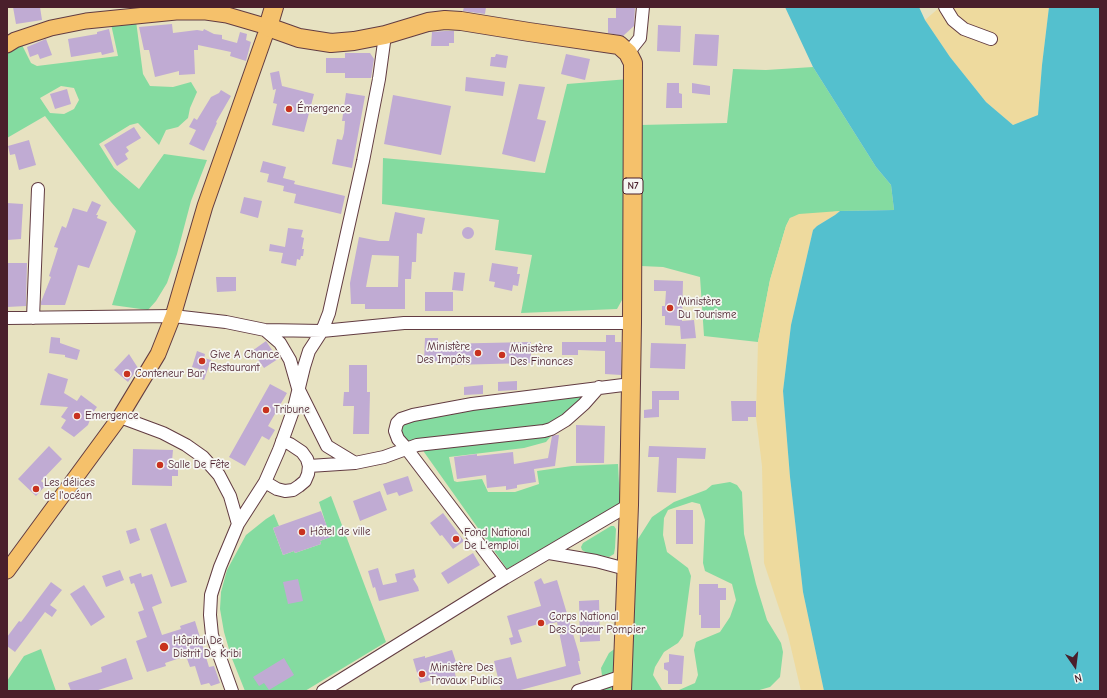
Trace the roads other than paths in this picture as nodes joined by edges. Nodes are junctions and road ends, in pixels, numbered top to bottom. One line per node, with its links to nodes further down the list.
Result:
1 (274, 7): 4 (highway)
2 (643, 7): 8 (street)
3 (944, 7): 6 (street)
4 (268, 27): 5 (highway); 7 (main road); 10 (main road)
5 (385, 35): 8 (highway); 15 (street)
6 (992, 39)
7 (7, 45)
8 (628, 53): 13 (highway, N7)
9 (38, 188): 12 (street)
10 (173, 316): 12 (street); 14 (street); 19 (main road)
11 (7, 318): 12 (street)
12 (33, 318)
13 (632, 323): 15 (street); 16 (highway, N7)
14 (265, 330): 15 (street); 18 (street)
15 (322, 331): 18 (street)
16 (631, 384): 17 (street); 25 (highway, N7)
17 (599, 387): 21 (street); 21 (street)
18 (298, 388): 20 (street); 22 (street)
19 (120, 417): 26 (street); 29 (main road)
20 (282, 441): 23 (street); 24 (street)
21 (406, 448): 22 (street); 30 (street)
22 (355, 463): 23 (street)
23 (309, 466): 24 (street)
24 (265, 482): 26 (street)
25 (629, 505): 27 (street); 28 (highway, N7)
26 (238, 524): 32 (street)
27 (549, 553): 28 (street); 30 (street)
28 (626, 569): 31 (highway, N7)
29 (7, 571)
30 (505, 578): 33 (street)
31 (623, 683): 34 (street)
32 (232, 691)
33 (323, 691)
34 (578, 691)

